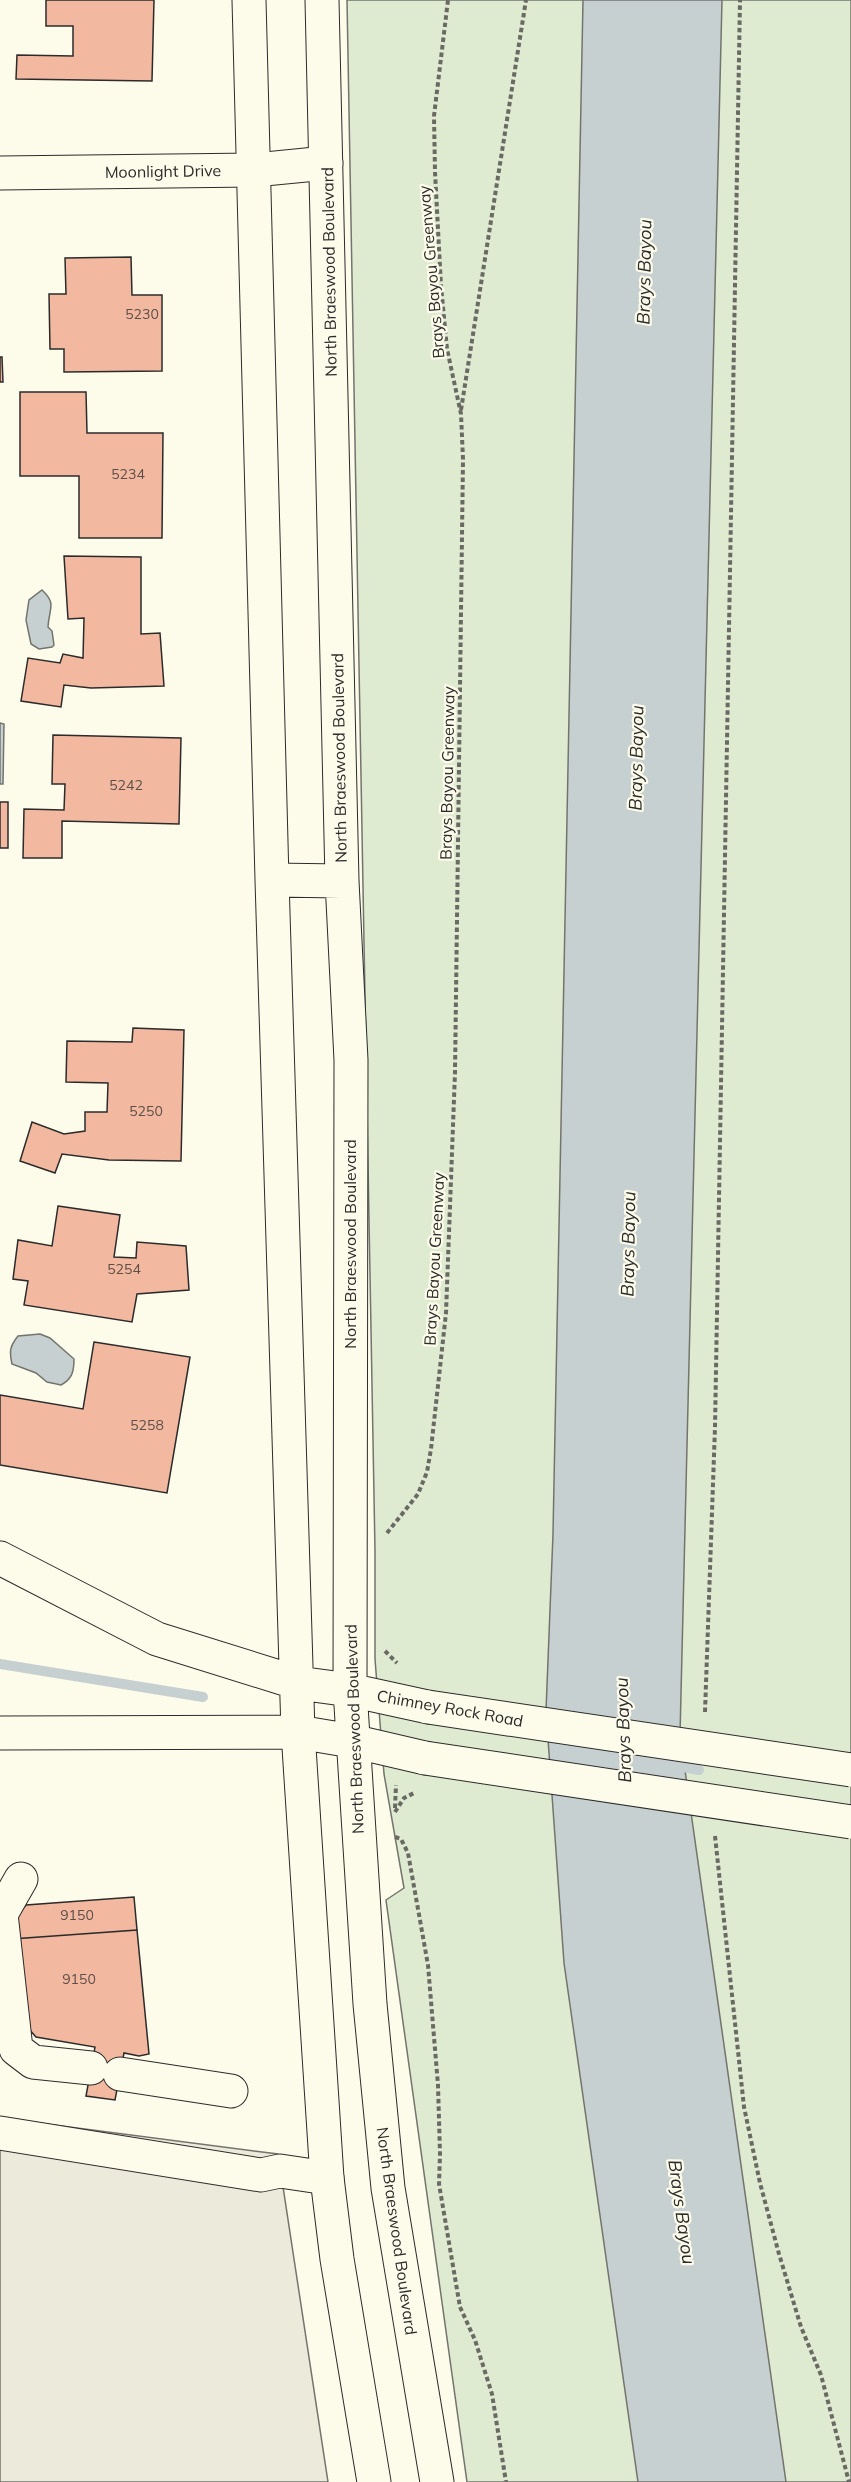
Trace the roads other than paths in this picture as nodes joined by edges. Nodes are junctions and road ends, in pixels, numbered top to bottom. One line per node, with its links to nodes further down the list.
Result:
1 (249, 0): 4 (main road)
2 (322, 0): 3 (main road, North Braeswood Boulevard)
3 (326, 164): 4 (main road, Moonlight Drive); 7 (main road, North Braeswood Boulevard)
4 (254, 170): 5 (main road, Moonlight Drive); 6 (main road)
5 (0, 173)
6 (272, 880): 7 (main road); 9 (main road)
7 (342, 881): 10 (main road, North Braeswood Boulevard)
8 (0, 1558): 9 (main road, Chimney Rock Road)
9 (298, 1683): 10 (main road, Chimney Rock Road); 11 (main road)
10 (350, 1690): 13 (main road, North Braeswood Boulevard); 14 (main road, Chimney Rock Road, bridge)
11 (298, 1732): 12 (main road); 13 (main road); 19 (main road)
12 (0, 1733)
13 (352, 1741): 15 (main road, bridge); 21 (main road, North Braeswood Boulevard)
14 (851, 1770)
15 (851, 1822)
16 (21, 1879): 17 (main road)
17 (231, 2091)
18 (0, 2133): 19 (main road)
19 (327, 2178): 20 (main road)
20 (374, 2482)
21 (437, 2482)

